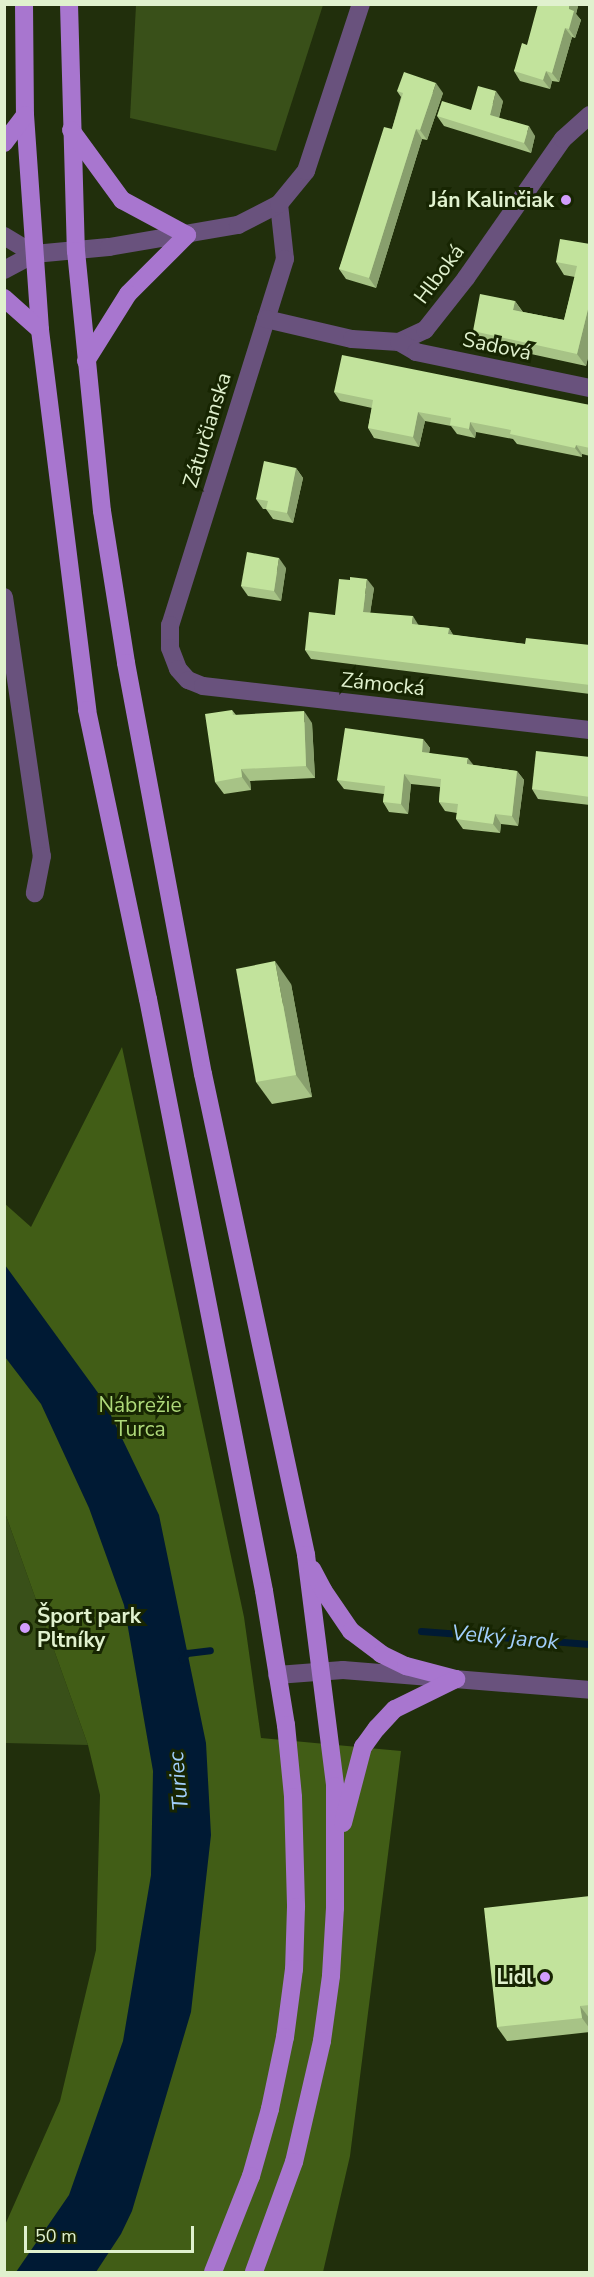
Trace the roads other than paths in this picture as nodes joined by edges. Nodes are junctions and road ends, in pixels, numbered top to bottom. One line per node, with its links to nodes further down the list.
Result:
1 (24, 4): 4 (main road)
2 (69, 4): 6 (main road)
3 (361, 4): 8 (street)
4 (25, 115): 7 (main road); 12 (main road)
5 (590, 115): 17 (street, Hlboká)
6 (71, 130): 9 (main road); 11 (main road)
7 (4, 143)
8 (279, 204): 9 (street); 15 (street, Záturčianska)
9 (187, 235): 11 (street); 18 (main road)
10 (4, 236): 12 (street)
11 (76, 251): 12 (street); 18 (main road)
12 (34, 254): 13 (street); 16 (main road)
13 (4, 270)
14 (4, 298): 16 (main road)
15 (266, 319): 17 (street); 21 (street, Záturčianska)
16 (40, 330): 26 (main road)
17 (399, 342): 19 (street, Sadová)
18 (87, 361): 24 (main road)
19 (590, 388)
20 (4, 597): 23 (street)
21 (178, 669): 22 (street, Zámocká)
22 (590, 729)
23 (35, 893)
24 (306, 1555): 25 (main road); 27 (main road)
25 (322, 1671): 26 (street); 27 (street); 29 (main road)
26 (278, 1675): 30 (main road)
27 (456, 1679): 28 (street); 29 (main road)
28 (590, 1690)
29 (337, 1851): 31 (main road)
30 (213, 2272)
31 (254, 2272)

